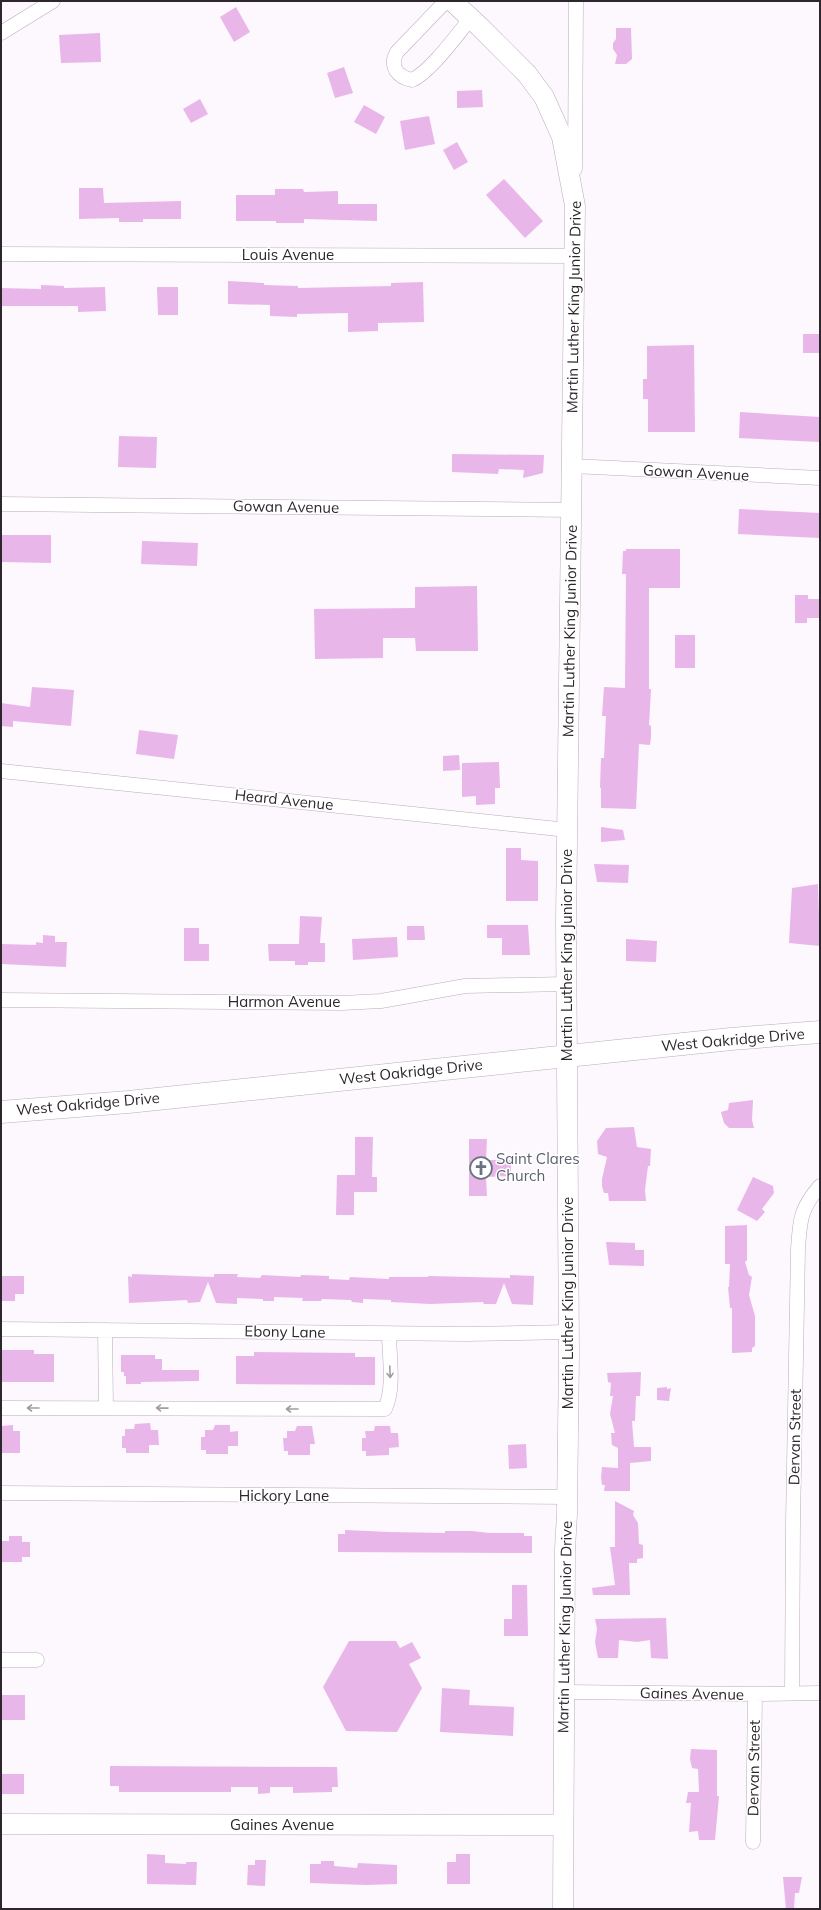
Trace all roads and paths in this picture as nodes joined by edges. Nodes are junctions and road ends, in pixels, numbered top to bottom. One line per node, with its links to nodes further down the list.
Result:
1 (53, 1): 6 (street)
2 (446, 1): 5 (street)
3 (452, 1): 5 (street)
4 (576, 1): 7 (street, Martin Luther King Junior Drive)
5 (470, 19): 7 (street)
6 (1, 33)
7 (575, 206): 9 (street, Martin Luther King Junior Drive)
8 (1, 254): 9 (street, Louis Avenue)
9 (574, 256): 10 (street, Martin Luther King Junior Drive)
10 (572, 466): 11 (street, Gowan Avenue); 13 (street, Martin Luther King Junior Drive)
11 (820, 478)
12 (1, 504): 13 (street, Gowan Avenue)
13 (571, 510): 15 (street, Martin Luther King Junior Drive)
14 (1, 771): 15 (street, Heard Avenue)
15 (568, 830): 16 (street, Martin Luther King Junior Drive)
16 (566, 984): 17 (street, Harmon Avenue); 19 (street, Martin Luther King Junior Drive)
17 (1, 1000)
18 (820, 1032): 19 (main road, West Oakridge Drive)
19 (567, 1056): 20 (main road, West Oakridge Drive); 24 (street, Martin Luther King Junior Drive)
20 (1, 1112)
21 (820, 1186): 33 (street, Dervan Street)
22 (1, 1328): 23 (street, Ebony Lane)
23 (105, 1330): 25 (street, Ebony Lane); 27 (street)
24 (569, 1332): 25 (street, Ebony Lane); 29 (street, Martin Luther King Junior Drive)
25 (389, 1333): 27 (street, one-way to 27)
26 (1, 1408): 27 (street, one-way to 26)
27 (106, 1408)
28 (1, 1493): 29 (street, Hickory Lane)
29 (567, 1497): 32 (street, Martin Luther King Junior Drive)
30 (1, 1660): 31 (street)
31 (37, 1660)
32 (564, 1692): 35 (street, Gaines Avenue); 37 (street, Martin Luther King Junior Drive)
33 (792, 1693): 34 (street, Gaines Avenue); 35 (street, Gaines Avenue)
34 (820, 1693)
35 (755, 1694): 38 (street, Dervan Street)
36 (1, 1824): 37 (street, Gaines Avenue)
37 (563, 1825): 39 (street, Martin Luther King Junior Drive)
38 (753, 1842)
39 (563, 1909)

